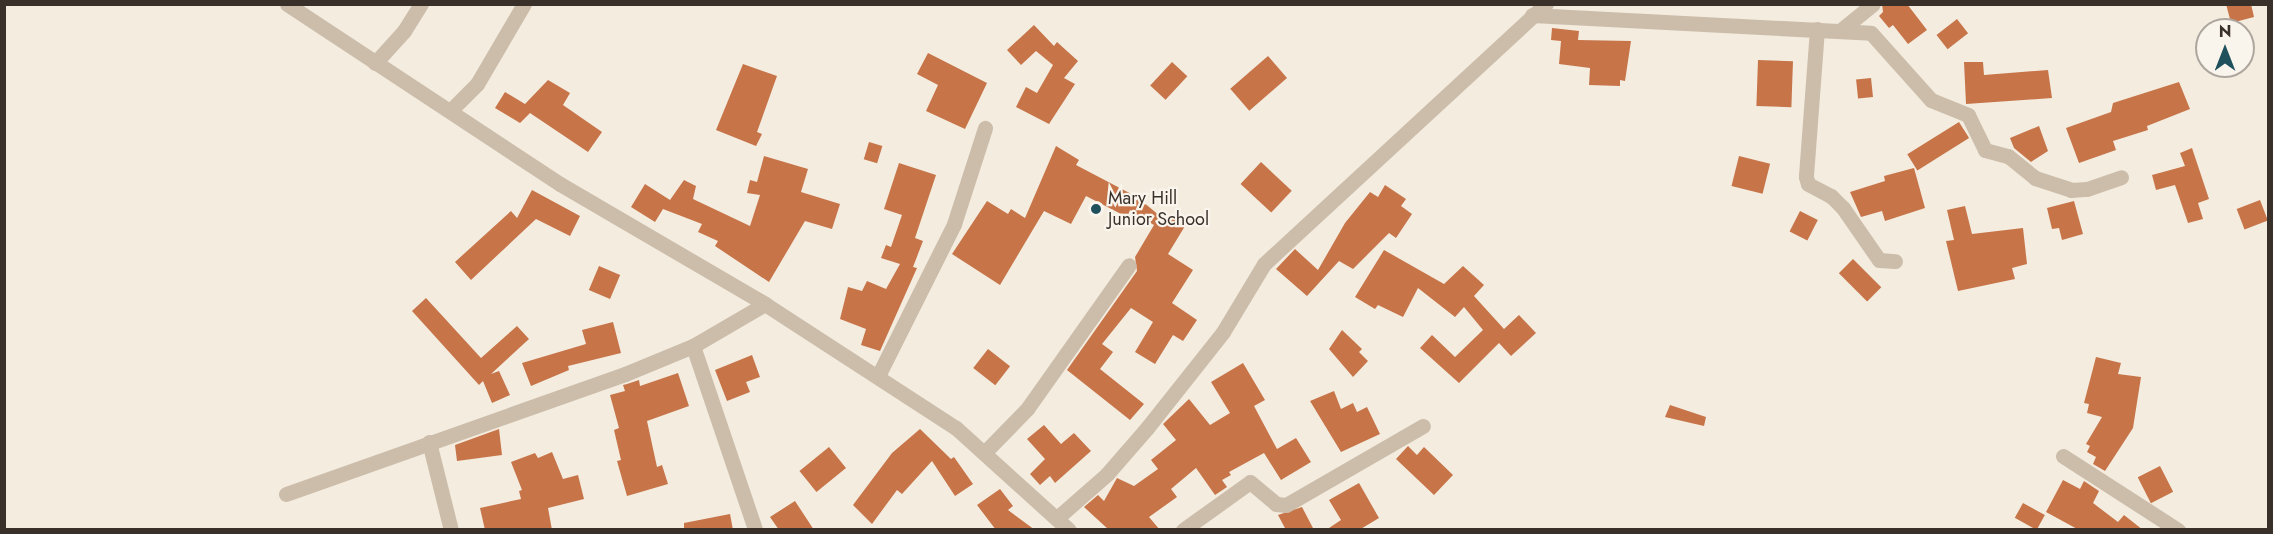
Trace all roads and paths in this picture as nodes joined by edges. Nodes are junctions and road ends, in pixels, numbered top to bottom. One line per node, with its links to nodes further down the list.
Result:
1 (287, 4): 9 (street)
2 (421, 4): 9 (street)
3 (524, 4): 10 (street)
4 (1546, 4): 6 (street)
5 (1874, 4): 8 (street)
6 (1532, 15): 7 (street); 23 (street)
7 (1817, 29): 8 (street); 13 (street)
8 (1841, 30): 12 (street)
9 (375, 63): 10 (street)
10 (450, 111): 15 (street)
11 (985, 128): 17 (street)
12 (2121, 177)
13 (1896, 261)
14 (1129, 265): 20 (street)
15 (765, 304): 16 (street); 17 (street)
16 (693, 346): 19 (street); 24 (street)
17 (878, 376): 20 (street)
18 (1423, 426): 27 (street)
19 (429, 442): 22 (street); 25 (street)
20 (984, 453): 23 (street)
21 (2063, 456): 28 (street)
22 (286, 494)
23 (1057, 518): 26 (street)
24 (755, 529)
25 (451, 530)
26 (1069, 530)
27 (1183, 530)
28 (2178, 530)

